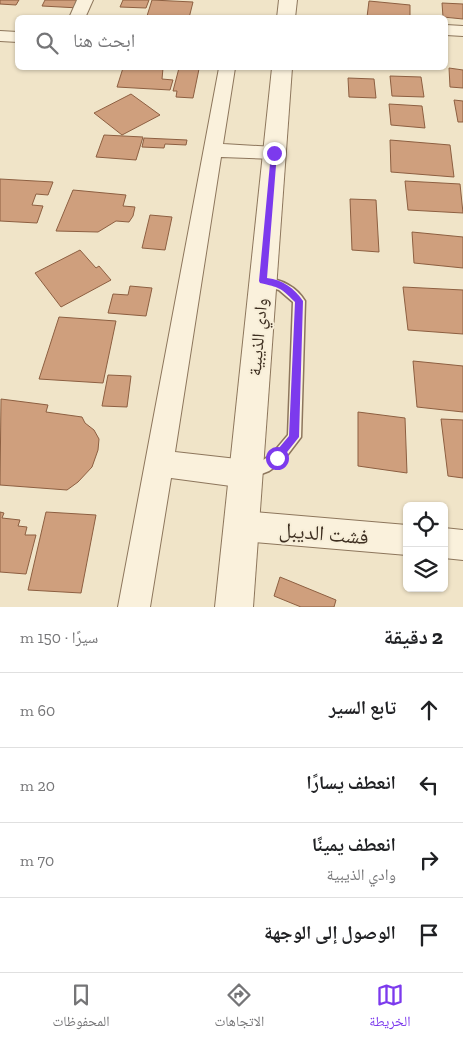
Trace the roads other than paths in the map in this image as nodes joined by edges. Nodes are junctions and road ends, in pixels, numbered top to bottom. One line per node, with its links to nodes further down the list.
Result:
1 (85, 0): 3 (street)
2 (288, 0): 4 (street)
3 (78, 15)
4 (286, 15)
5 (448, 30): 6 (street)
6 (463, 31)
7 (0, 37): 8 (street)
8 (15, 37)
9 (228, 70): 11 (street)
10 (282, 70): 12 (street, وادي الذيبية)
11 (213, 150): 12 (street); 14 (street)
12 (274, 153): 13 (street, وادي الذيبية)
13 (263, 281): 15 (street, وادي الذيبية); 15 (lane)
14 (159, 463): 15 (street); 20 (street)
15 (246, 474): 16 (street, وادي الذيبية)
16 (241, 526): 17 (street, فشت الديبل); 21 (street, وادي الذيبية)
17 (403, 540)
18 (448, 543): 19 (street)
19 (463, 545)
20 (138, 602)
21 (234, 607)

